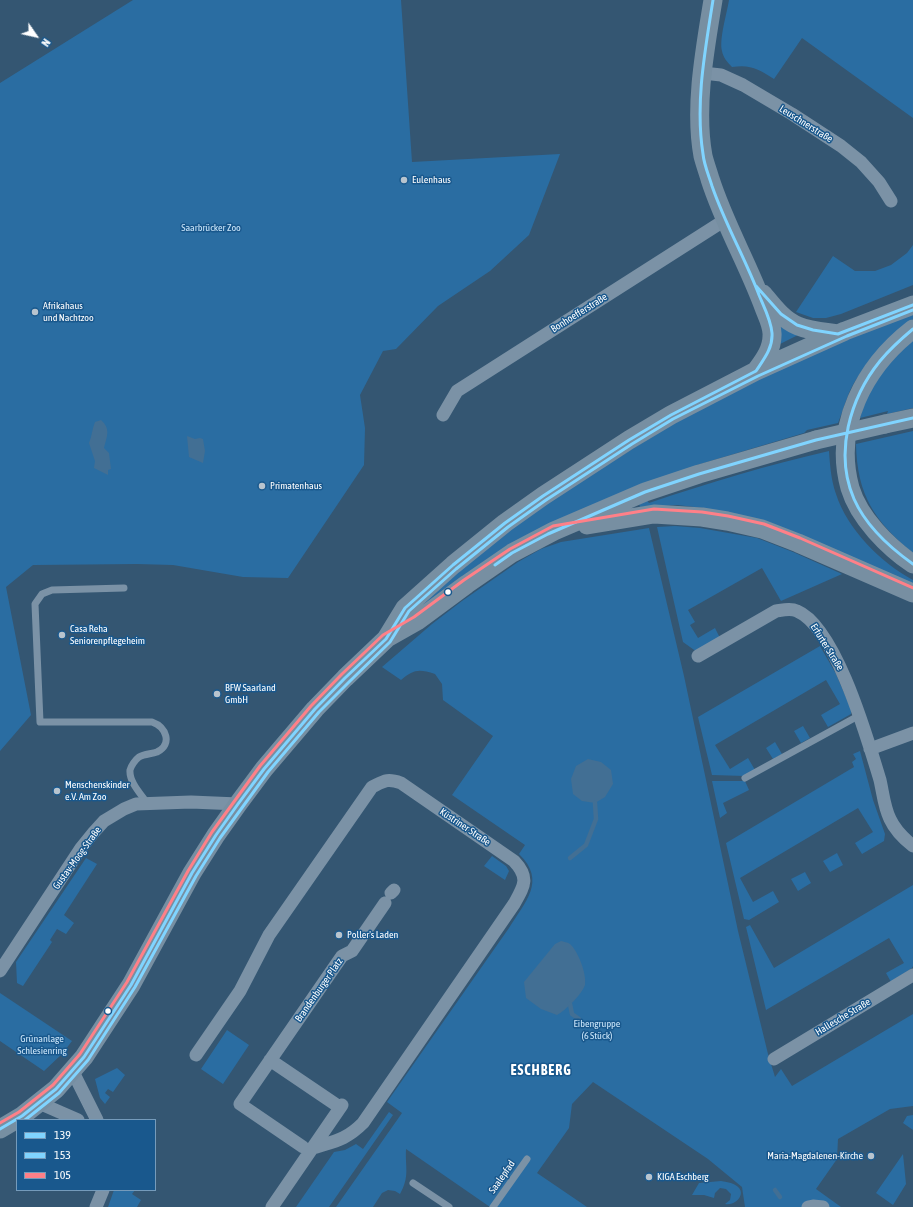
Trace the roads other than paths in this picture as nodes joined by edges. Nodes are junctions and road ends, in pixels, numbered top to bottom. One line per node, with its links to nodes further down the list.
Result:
1 (713, 0): 2 (street)
2 (703, 73): 3 (street, Leuschnerstraße); 4 (street)
3 (891, 201)
4 (725, 220): 5 (street); 10 (street, Bonhoefferstraße)
5 (756, 286): 8 (street); 9 (street)
6 (913, 305): 8 (street)
7 (913, 329): 13 (street)
8 (838, 334): 9 (street)
9 (756, 372): 16 (street)
10 (443, 415)
11 (913, 418): 12 (street, bridge)
12 (554, 531): 15 (street); 16 (street)
13 (913, 564)
14 (124, 588): 22 (lane)
15 (913, 593)
16 (386, 639): 23 (street)
17 (698, 656): 18 (street, Erfurter Straße)
18 (860, 715): 20 (street, Erfurter Straße); 21 (lane)
19 (913, 734): 20 (street)
20 (870, 749): 24 (street, Erfurter Straße)
21 (745, 778)
22 (147, 803): 23 (street, Gustav-Moog-Straße); 26 (street, Gustav-Moog-Straße)
23 (238, 804): 31 (street)
24 (913, 846)
25 (390, 895): 30 (street, Brandenburger Platz)
26 (0, 971)
27 (913, 975): 29 (street, Hallesche Straße)
28 (196, 1055): 38 (street, Küstriner Straße)
29 (774, 1059)
30 (270, 1060): 38 (street); 38 (street, Brandenburger Platz)
31 (72, 1072): 32 (street); 35 (street)
32 (39, 1103): 33 (street); 34 (street)
33 (17, 1119)
34 (76, 1119)
35 (96, 1119)
36 (16, 1120): 37 (street)
37 (0, 1129)
38 (308, 1148): 43 (street)
39 (527, 1159): 45 (lane, Saalepfad)
40 (413, 1183): 44 (lane)
41 (103, 1191): 42 (street)
42 (96, 1207)
43 (272, 1207)
44 (449, 1207)
45 (493, 1207)
46 (808, 1207): 47 (street)
47 (823, 1207)

